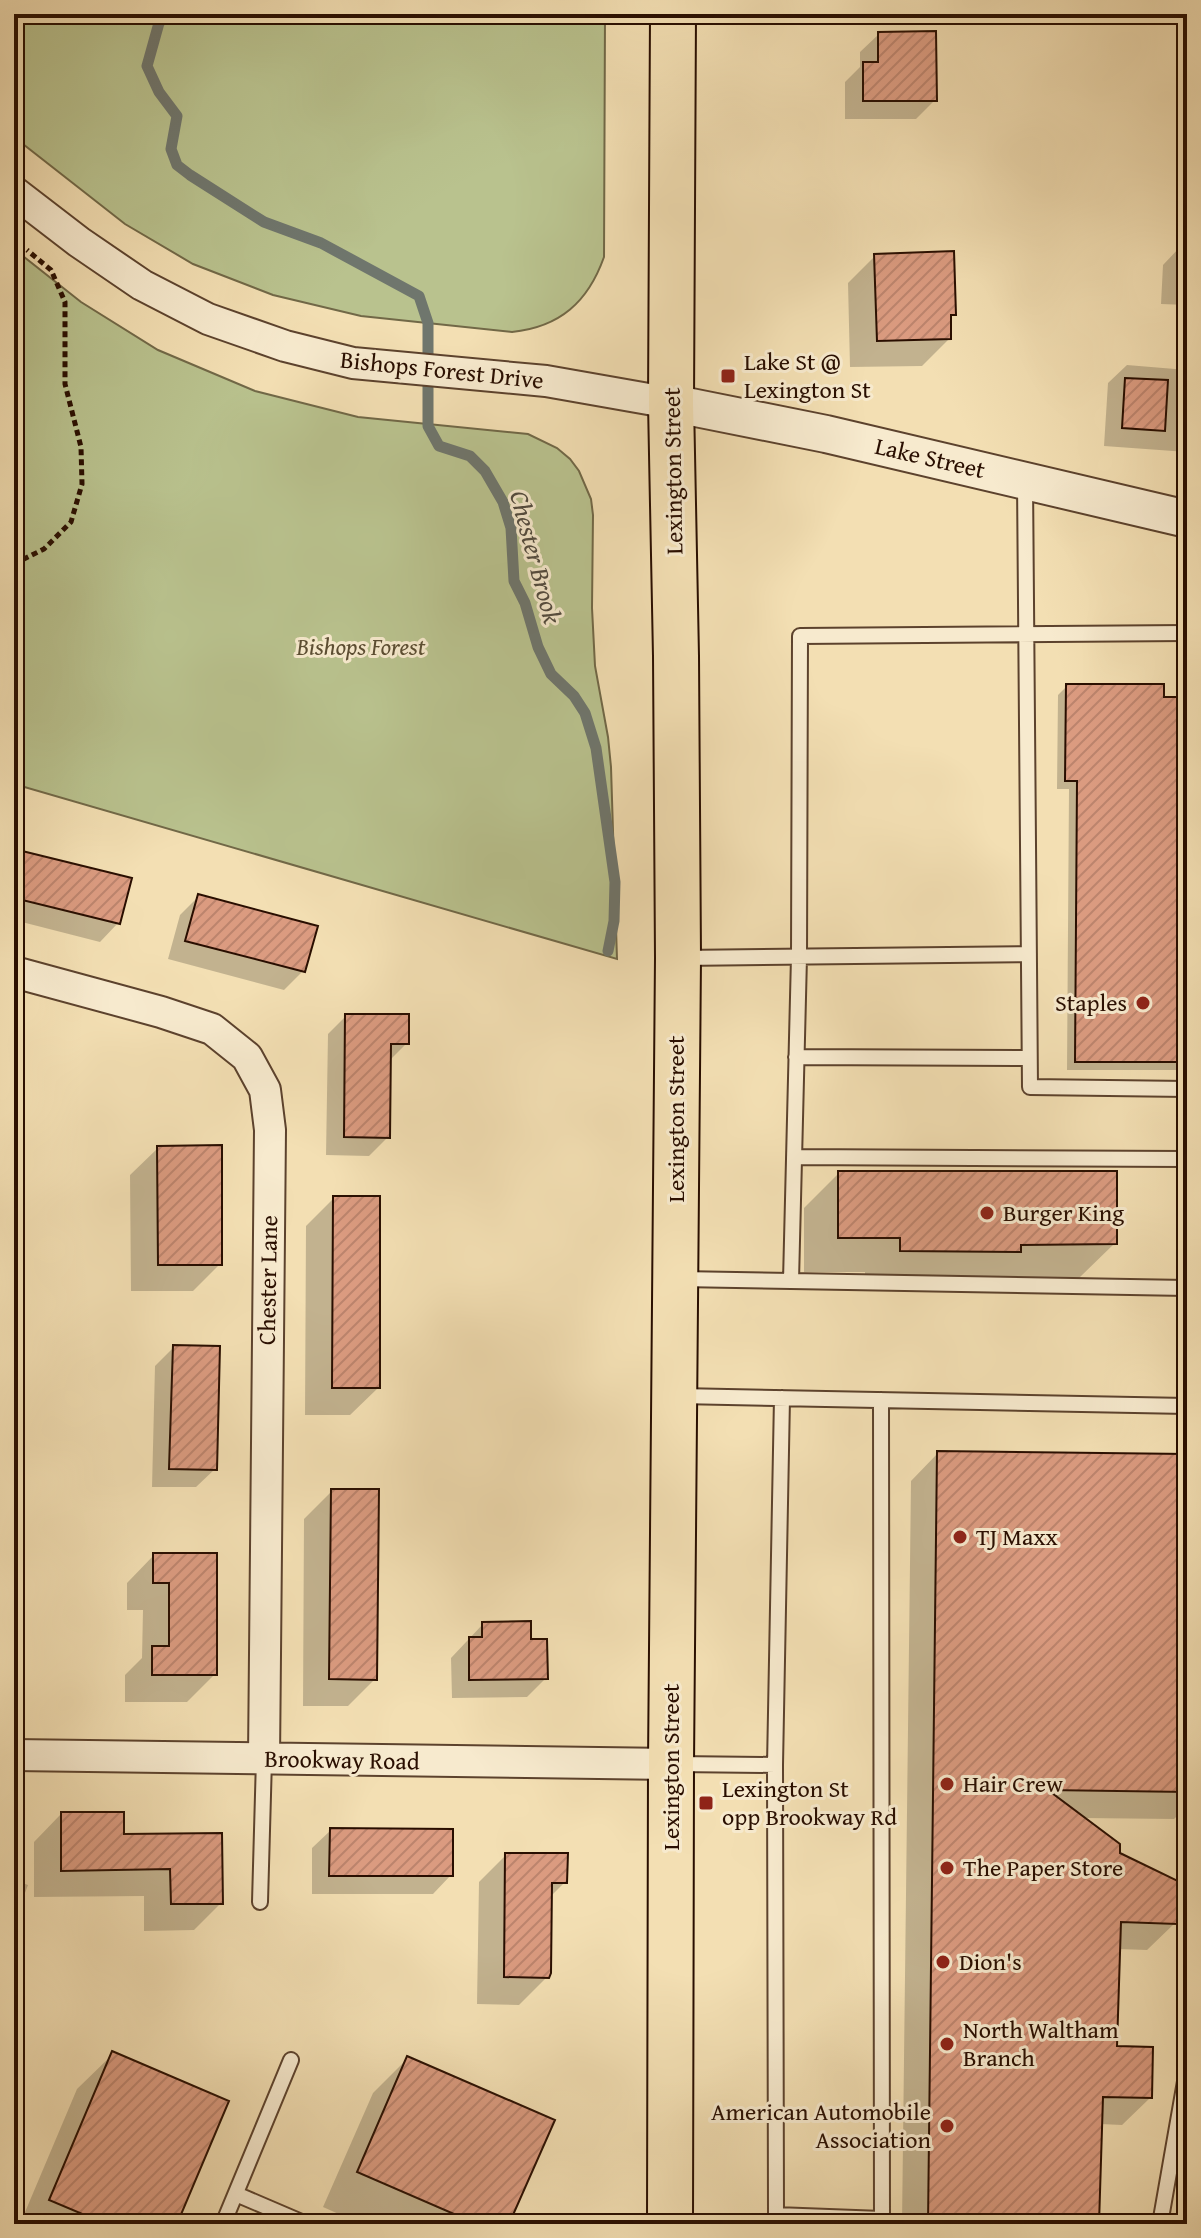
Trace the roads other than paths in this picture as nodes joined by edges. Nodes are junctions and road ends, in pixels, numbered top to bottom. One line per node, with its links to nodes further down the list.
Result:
1 (673, 14): 3 (main road, Lexington Street)
2 (14, 192): 3 (street, Bishops Forest Drive)
3 (671, 403): 4 (street, Lake Street); 10 (main road, Lexington Street)
4 (1025, 481): 5 (street, Lake Street); 7 (lane)
5 (1187, 519)
6 (1187, 633): 7 (lane)
7 (1026, 634): 8 (lane); 9 (lane)
8 (1029, 954): 9 (lane); 13 (lane)
9 (799, 957): 10 (lane); 12 (lane)
10 (678, 958): 17 (main road, Lexington Street)
11 (14, 972): 25 (street, Chester Lane)
12 (796, 1057): 13 (lane); 15 (lane)
13 (1029, 1058): 14 (lane)
14 (1187, 1089)
15 (794, 1157): 16 (lane); 18 (lane)
16 (1187, 1186)
17 (675, 1279): 18 (lane); 20 (main road, Lexington Street)
18 (791, 1281): 19 (lane)
19 (1187, 1288)
20 (675, 1396): 21 (lane); 26 (main road, Lexington Street)
21 (782, 1398): 22 (lane); 27 (lane)
22 (881, 1400): 23 (lane); 32 (lane)
23 (1187, 1406)
24 (14, 1755): 25 (street, Brookway Road)
25 (264, 1759): 26 (street, Brookway Road); 28 (lane)
26 (671, 1764): 27 (lane); 35 (main road, Lexington Street)
27 (775, 1765): 32 (lane)
28 (260, 1902)
29 (291, 2060): 31 (lane)
30 (1187, 2070): 36 (lane)
31 (236, 2194): 33 (lane); 34 (lane)
32 (776, 2220)
33 (223, 2224)
34 (306, 2224)
35 (670, 2224)
36 (1160, 2224)

